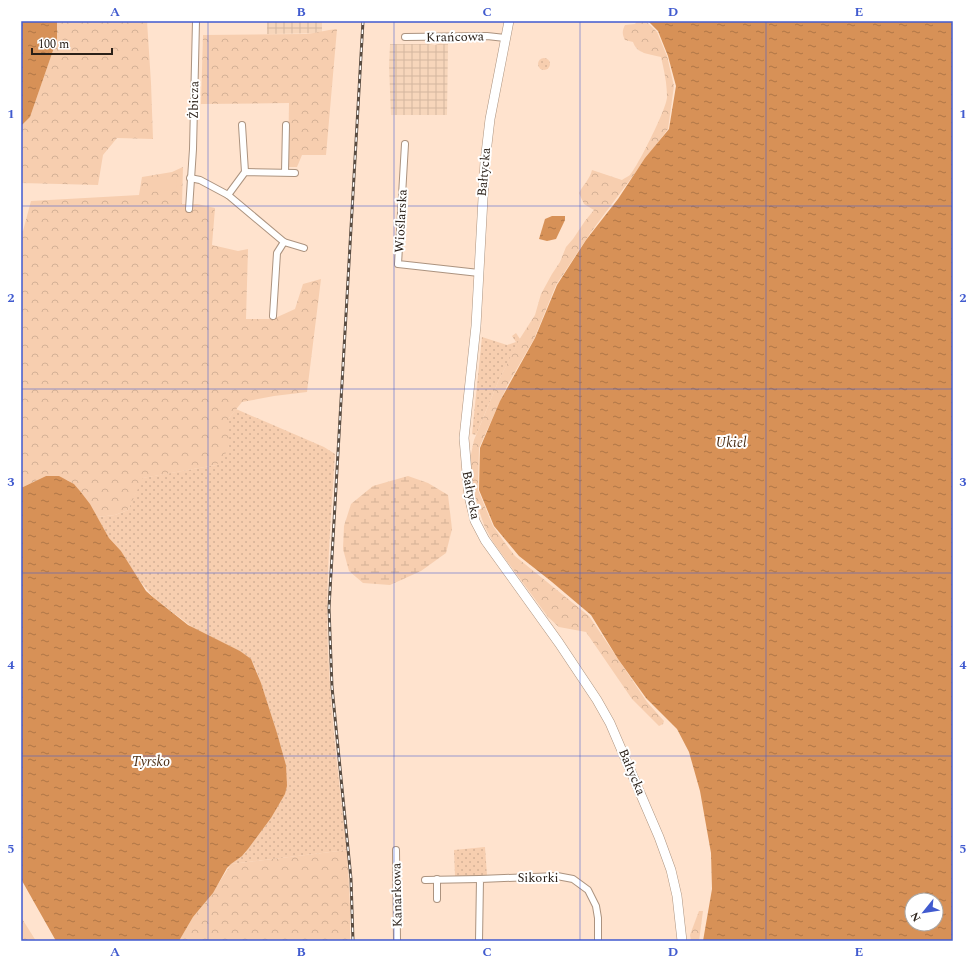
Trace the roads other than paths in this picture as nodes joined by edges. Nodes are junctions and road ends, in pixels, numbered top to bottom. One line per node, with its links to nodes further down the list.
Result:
1 (196, 21): 11 (street, Żbicza)
2 (509, 21): 4 (main road, Bałtycka)
3 (405, 37): 4 (street, Krańcowa)
4 (505, 38): 16 (main road, Bałtycka)
5 (242, 125): 8 (street)
6 (286, 125): 9 (street)
7 (405, 144): 16 (street, Wioślarska)
8 (245, 172): 9 (street); 12 (street)
9 (285, 172): 10 (street)
10 (295, 173)
11 (190, 178): 12 (street); 13 (street, Żbicza)
12 (228, 195): 14 (street)
13 (189, 209)
14 (284, 242): 15 (street); 17 (street)
15 (304, 248)
16 (479, 273): 26 (main road, Bałtycka)
17 (273, 316)
18 (396, 850): 23 (street, Kanarkowa)
19 (437, 879): 20 (street, Sikorki); 21 (street, Sikorki); 22 (street)
20 (480, 879): 24 (street); 25 (street, Sikorki)
21 (425, 880)
22 (437, 899)
23 (398, 941)
24 (479, 941)
25 (598, 941)
26 (682, 941)

